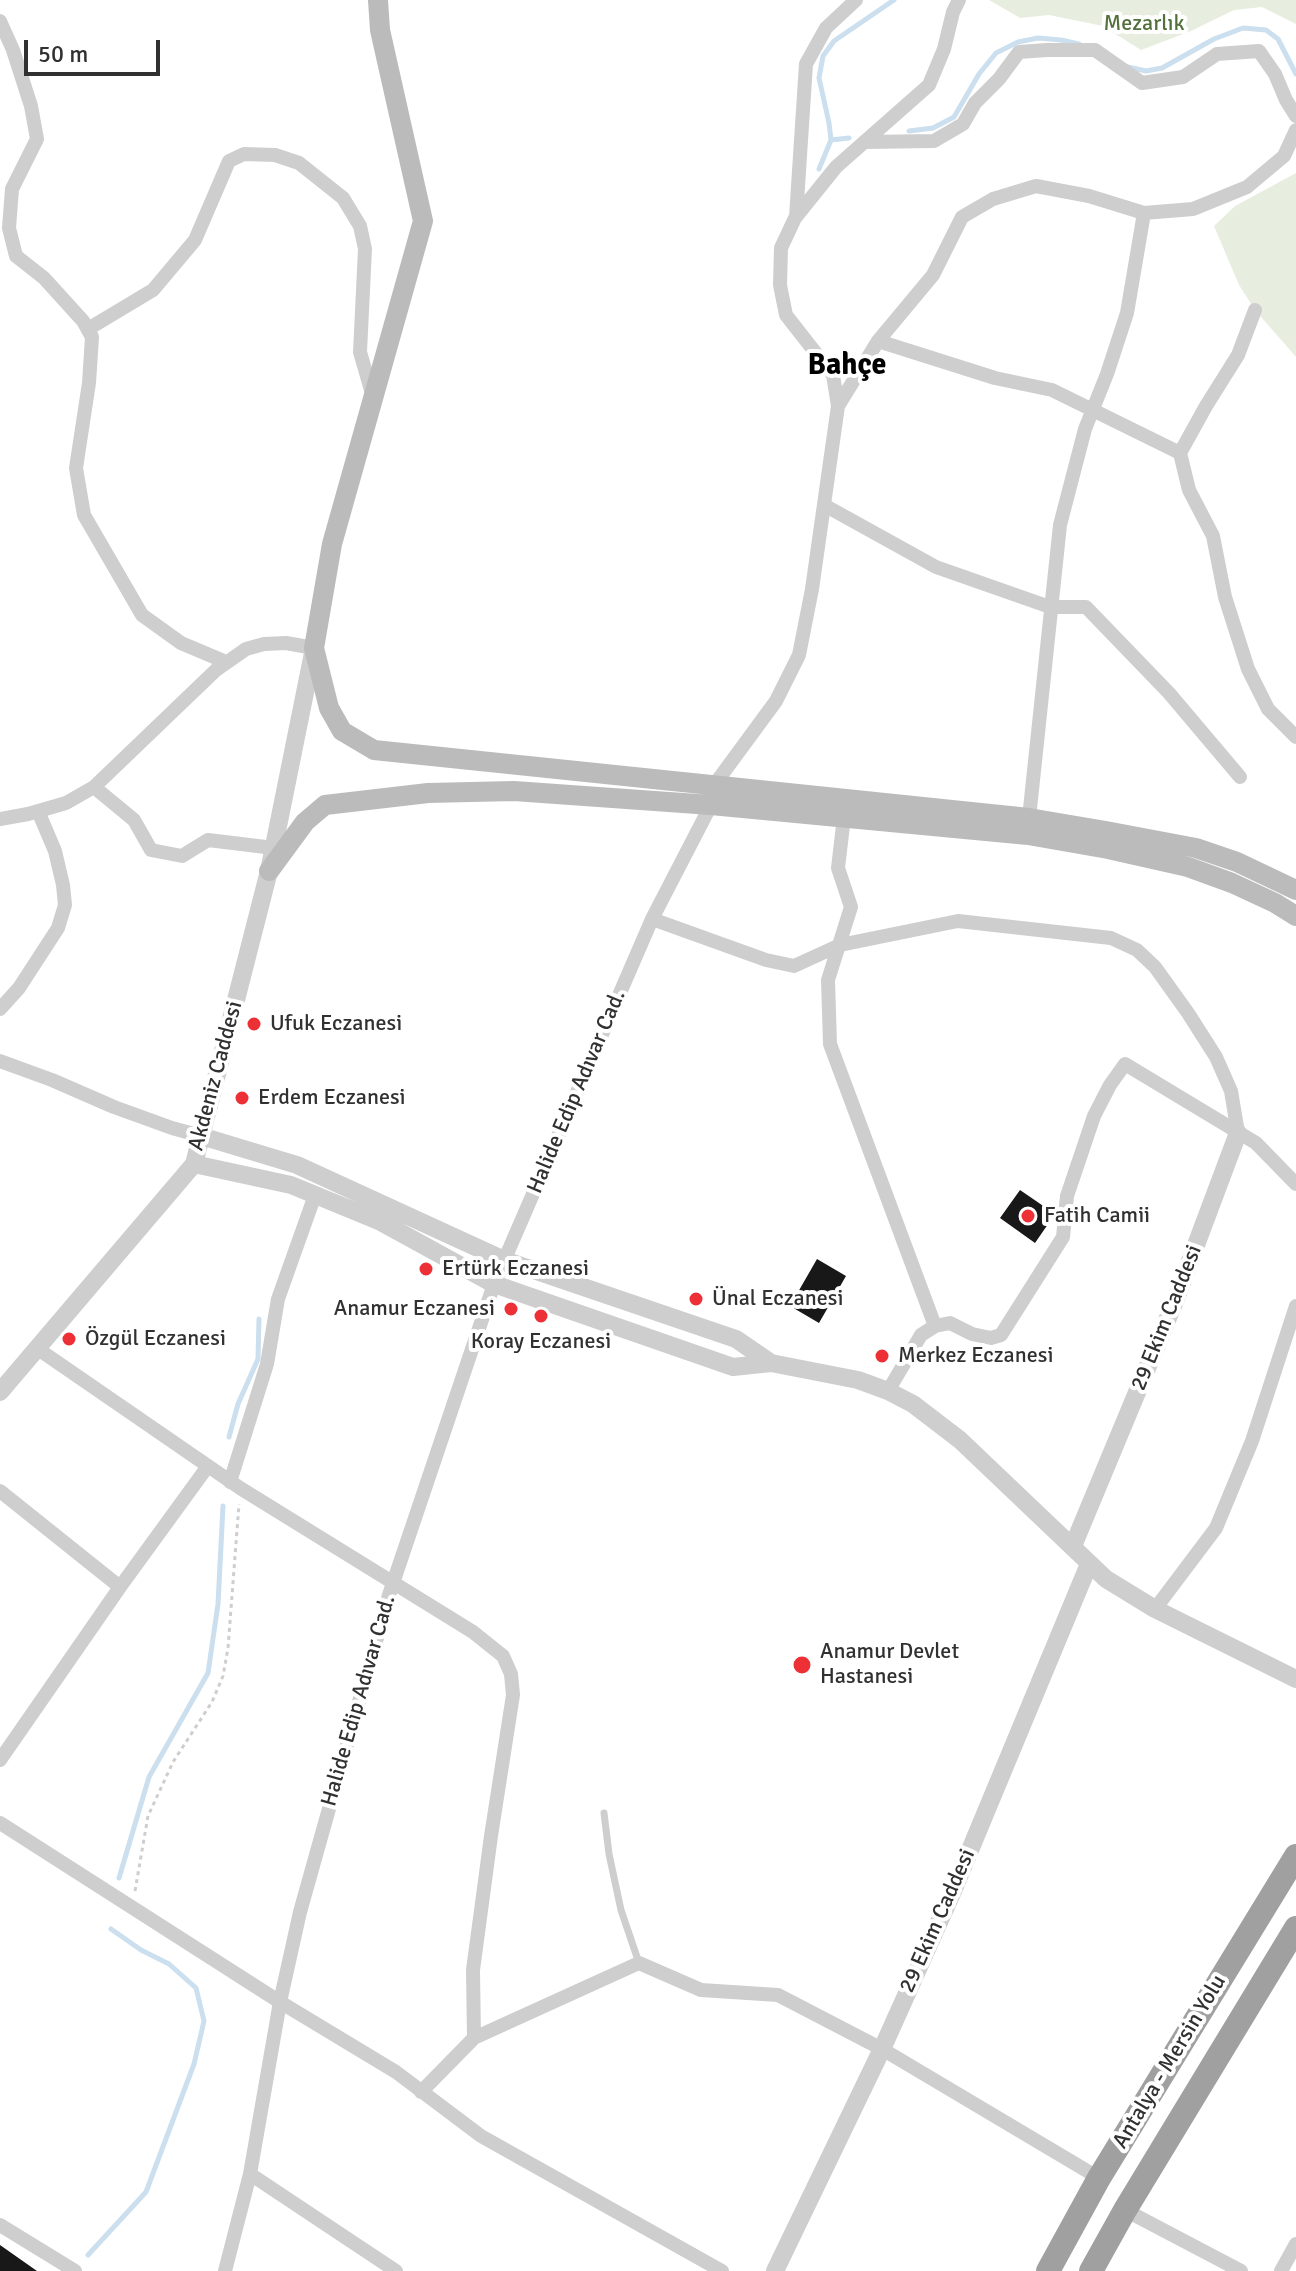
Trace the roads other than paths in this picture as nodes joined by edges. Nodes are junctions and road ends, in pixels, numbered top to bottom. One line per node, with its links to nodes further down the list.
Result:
1 (378, 0): 14 (main road)
2 (856, 0): 10 (street)
3 (959, 0): 7 (street, Halide Edip Adıvar Cad.)
4 (0, 21): 8 (street)
5 (1296, 116): 7 (street)
6 (1296, 130): 9 (street)
7 (866, 142): 10 (street, Halide Edip Adıvar Cad.)
8 (5, 209): 12 (street)
9 (1144, 213): 13 (street); 16 (street)
10 (795, 218): 15 (street, Halide Edip Adıvar Cad.)
11 (1255, 310): 17 (street)
12 (88, 329): 14 (street); 21 (street)
13 (878, 341): 15 (street); 16 (street)
14 (373, 397): 20 (main road)
15 (838, 406): 18 (street, Halide Edip Adıvar Cad.)
16 (1093, 409): 17 (street); 19 (street)
17 (1180, 453): 22 (street)
18 (824, 505): 19 (street); 24 (street, Halide Edip Adıvar Cad.)
19 (1050, 607): 23 (street); 29 (street)
20 (314, 648): 21 (street); 24 (main road); 31 (street, Akdeniz Caddesi)
21 (226, 662): 25 (street)
22 (1296, 737)
23 (1240, 777)
24 (715, 784): 26 (street, Halide Edip Adıvar Cad.); 29 (main road)
25 (94, 787): 27 (street); 31 (street)
26 (711, 805): 28 (main road); 32 (main road); 35 (street, Halide Edip Adıvar Cad.)
27 (38, 811): 30 (street); 37 (street)
28 (844, 817): 34 (main road); 36 (street)
29 (1029, 818): 33 (main road)
30 (0, 819)
31 (274, 848): 32 (street, Akdeniz Caddesi)
32 (269, 871): 40 (street, Akdeniz Caddesi)
33 (1296, 890)
34 (1296, 916)
35 (652, 919): 36 (street); 44 (street, Halide Edip Adıvar Cad.)
36 (840, 945): 39 (street); 47 (street)
37 (0, 1009)
38 (0, 1061): 40 (street)
39 (1238, 1133): 42 (street); 47 (street); 55 (street, 29 Ekim Caddesi)
40 (201, 1136): 41 (street, Akdeniz Caddesi); 44 (street)
41 (194, 1164): 43 (street); 48 (street, Akdeniz Caddesi)
42 (1296, 1184)
43 (315, 1195): 45 (street); 53 (street)
44 (504, 1260): 45 (street, Halide Edip Adıvar Cad.); 49 (street)
45 (494, 1284): 49 (street); 57 (street, Halide Edip Adıvar Cad.)
46 (1296, 1306): 59 (street)
47 (935, 1326): 50 (street)
48 (38, 1349): 51 (street, Akdeniz Caddesi); 52 (street)
49 (771, 1363): 50 (street)
50 (888, 1391): 55 (street)
51 (0, 1392)
52 (208, 1466): 53 (street); 58 (street)
53 (235, 1485): 57 (street)
54 (0, 1491): 58 (street)
55 (1073, 1546): 56 (street)
56 (1089, 1564): 59 (street); 69 (street, 29 Ekim Caddesi)
57 (393, 1583): 67 (street, Halide Edip Adıvar Cad.); 68 (street)
58 (120, 1587): 61 (street)
59 (1155, 1609): 60 (street)
60 (1296, 1679)
61 (0, 1760)
62 (604, 1813): 66 (lane)
63 (0, 1823): 67 (street)
64 (1296, 1856): 72 (highway, Antalya - Mersin Yolu)
65 (1296, 1928): 73 (highway, Antalya - Mersin Yolu)
66 (639, 1963): 68 (street); 69 (street)
67 (280, 2002): 70 (street); 71 (street, Halide Edip Adıvar Cad.)
68 (474, 2038): 70 (street)
69 (882, 2049): 72 (street); 80 (street, 29 Ekim Caddesi)
70 (421, 2092): 79 (street)
71 (250, 2174): 77 (street, Halide Edip Adıvar Cad.); 78 (street)
72 (1099, 2178): 81 (highway, Antalya - Mersin Yolu)
73 (1125, 2210): 82 (highway, Antalya - Mersin Yolu); 83 (street)
74 (0, 2225): 76 (street)
75 (1296, 2244): 84 (street)
76 (75, 2271)
77 (225, 2271)
78 (396, 2271)
79 (722, 2271)
80 (775, 2271)
81 (1048, 2271)
82 (1091, 2271)
83 (1241, 2271)
84 (1281, 2271)

